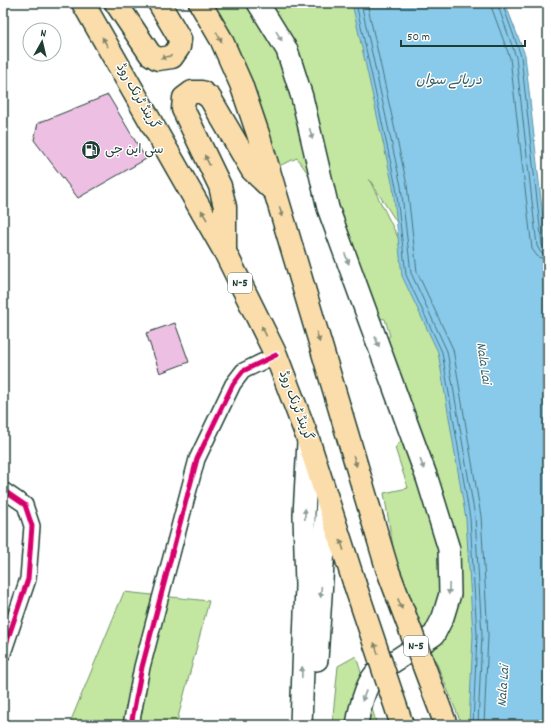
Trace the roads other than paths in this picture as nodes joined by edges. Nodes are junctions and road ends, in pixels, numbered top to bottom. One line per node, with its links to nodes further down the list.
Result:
1 (84, 3): 7 (highway, گرینڈ ٹرنک روڈ / N-5, one-way to 1)
2 (116, 3): 3 (highway, one-way to 2)
3 (159, 3)
4 (200, 3): 6 (highway, N-5, one-way to 6)
5 (258, 3): 16 (main road, one-way to 16)
6 (275, 192): 7 (highway, one-way to 6); 18 (highway, N-5, one-way to 18, bridge)
7 (225, 252): 8 (highway, گرینڈ ٹرنک روڈ / N-5, one-way to 7)
8 (276, 355): 9 (highway, گرینڈ ٹرنک روڈ / N-5); 13 (street)
9 (308, 440): 11 (highway, گرینڈ ٹرنک روڈ / N-5); 14 (main road, one-way to 9)
10 (3, 490): 12 (street)
11 (327, 497): 15 (main road, one-way to 15); 17 (highway, گرینڈ ٹرنک روڈ / N-5, one-way to 11, bridge)
12 (3, 654)
13 (131, 725)
14 (301, 725)
15 (314, 725)
16 (357, 725)
17 (402, 725)
18 (446, 725)

